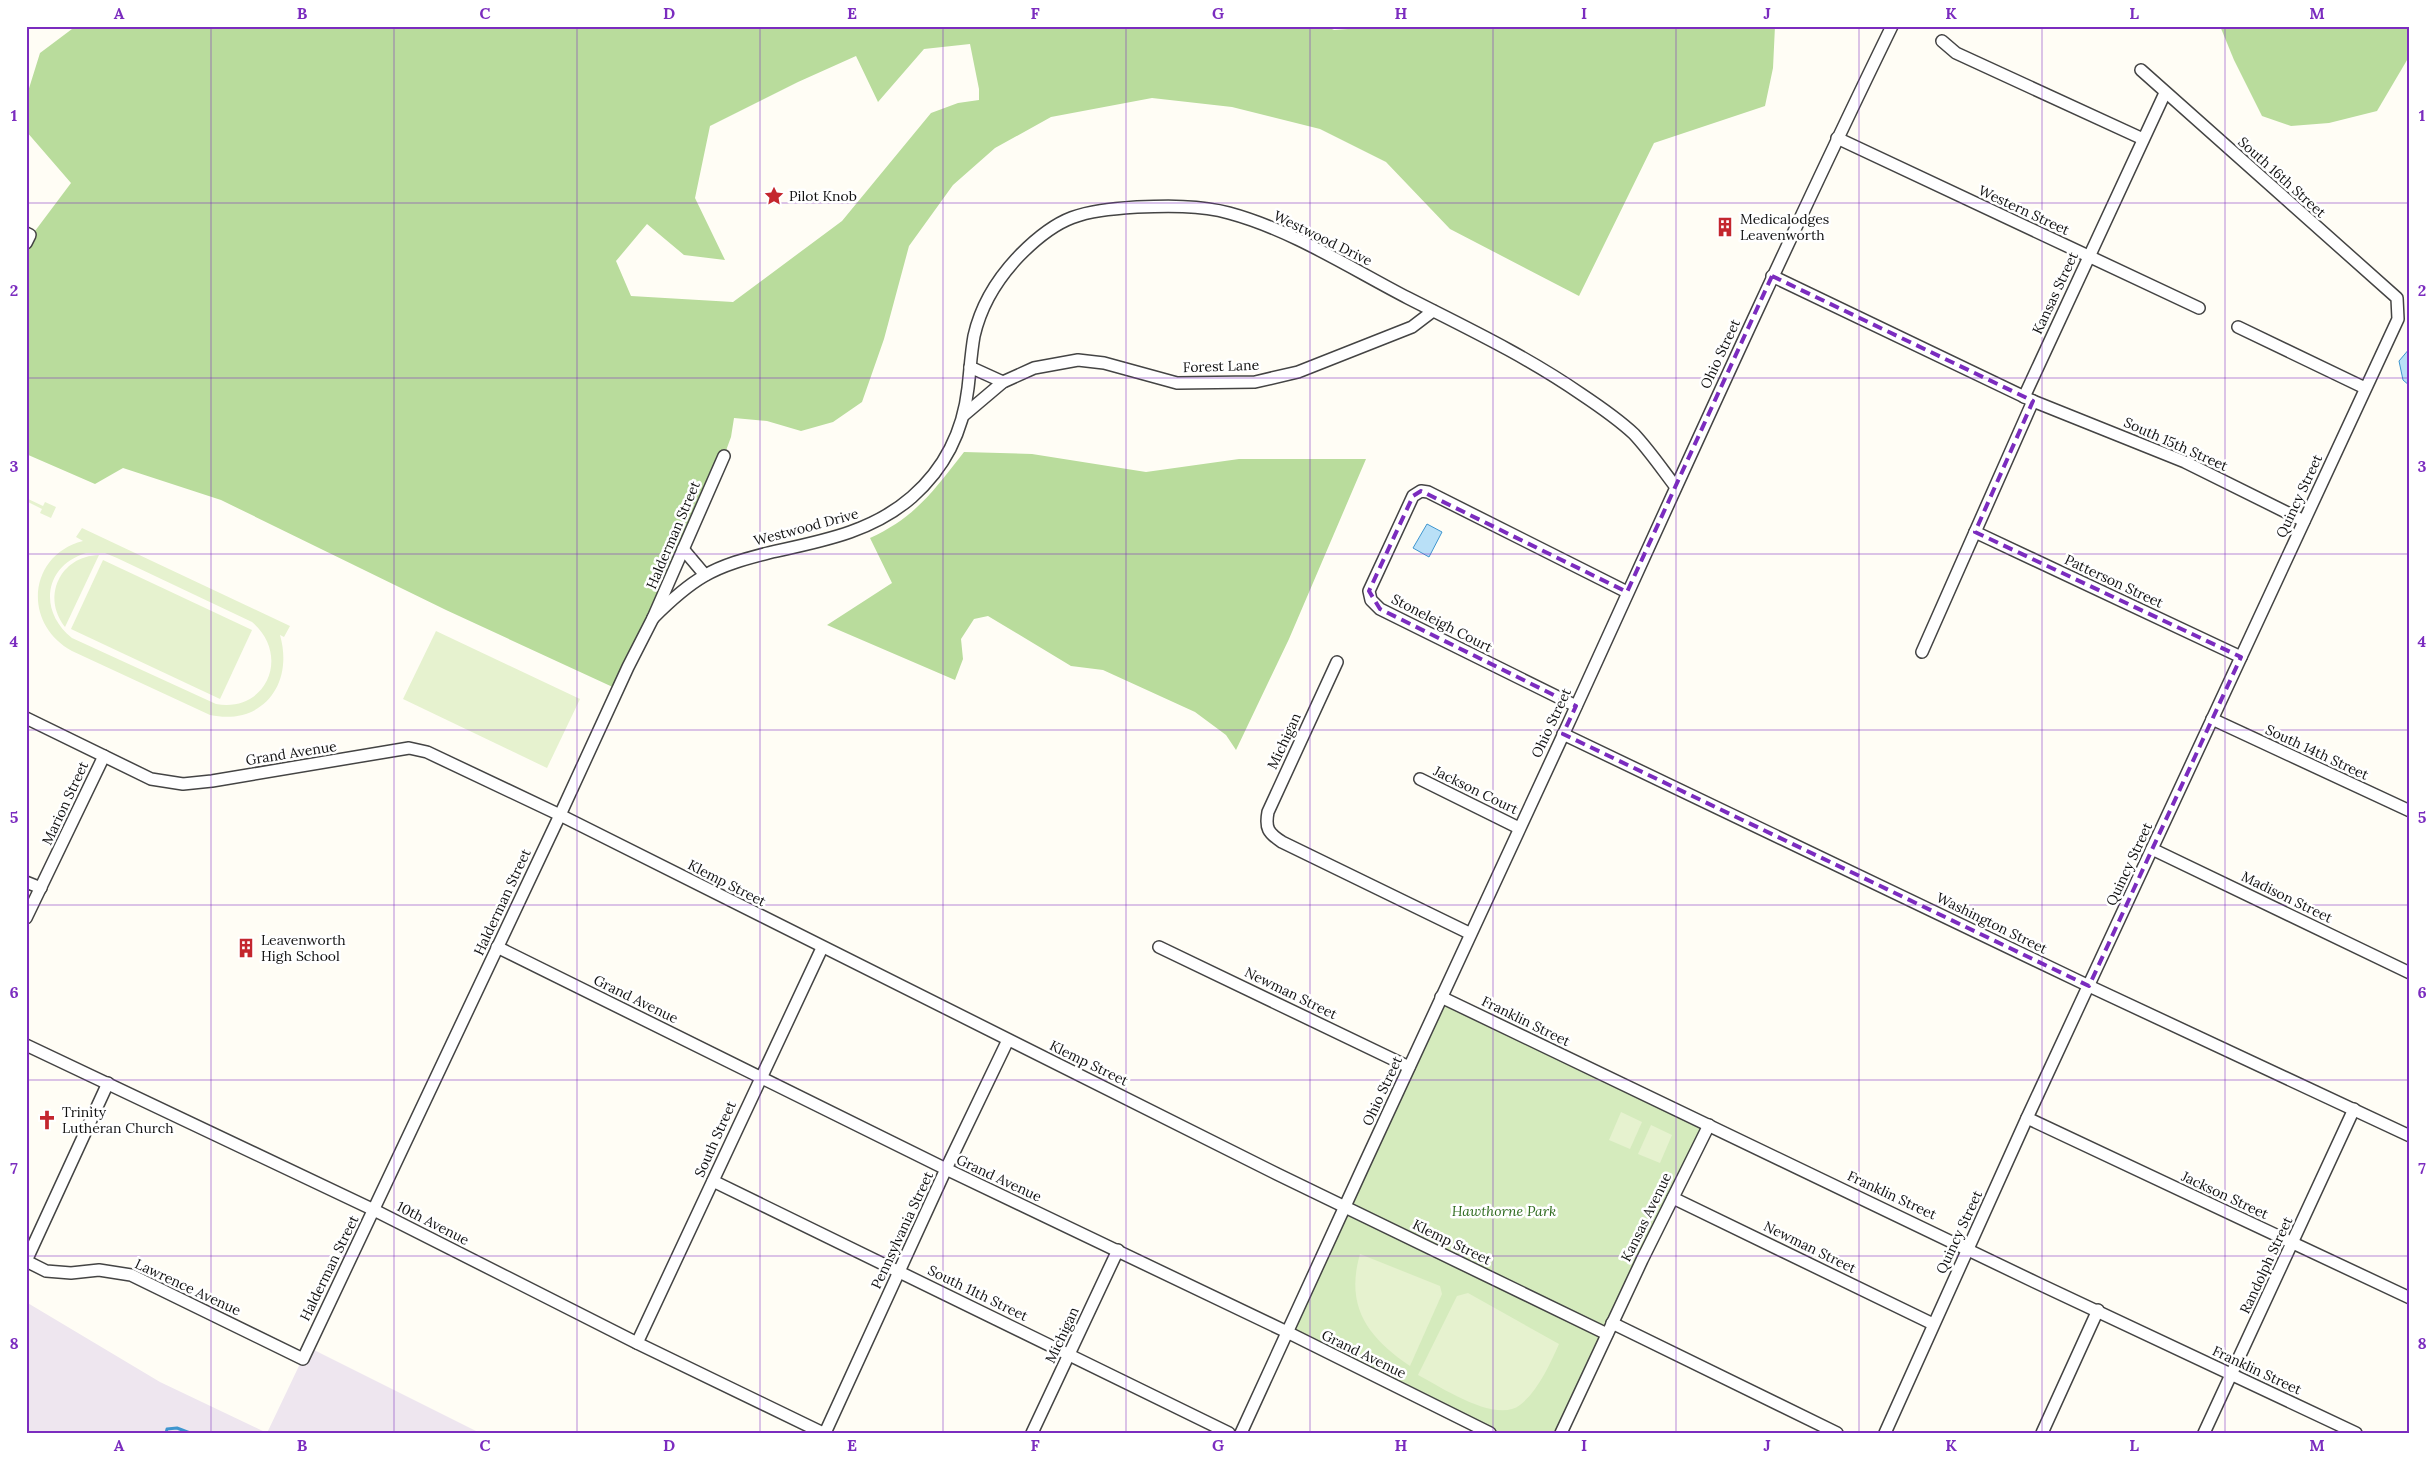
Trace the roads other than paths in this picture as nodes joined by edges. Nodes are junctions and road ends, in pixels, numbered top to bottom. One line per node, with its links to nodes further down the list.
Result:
1 (1892, 26): 5 (street, Ohio Street)
2 (1942, 41): 6 (street)
3 (2141, 70): 4 (street, South 16th Street)
4 (2165, 93): 6 (street, Kansas Street); 10 (street, South 16th Street)
5 (1837, 138): 7 (street, Western Street); 8 (street, Ohio Street)
6 (2143, 139): 7 (street, Kansas Street)
7 (2088, 256): 9 (street, Western Street); 16 (street, Kansas Street)
8 (1772, 276): 16 (street, South 15th Street); 19 (street, Ohio Street)
9 (2199, 308)
10 (2399, 308): 15 (street, Quincy Street)
11 (1433, 311): 13 (street, Westwood Drive); 14 (street, Forest Lane); 19 (street, Westwood Drive)
12 (2238, 327): 15 (street)
13 (970, 367): 14 (street); 17 (street, Westwood Drive)
14 (1003, 382): 17 (street, Forest Lane)
15 (2365, 388): 20 (street, Quincy Street)
16 (2028, 399): 20 (street, South 15th Street); 21 (street, Kansas Street)
17 (964, 415): 23 (street, Westwood Drive)
18 (724, 456): 22 (street, Halderman Street)
19 (1675, 486): 24 (street, Ohio Street)
20 (2304, 521): 27 (street, Quincy Street)
21 (1975, 532): 26 (street, Kansas Street); 27 (street, Patterson Street)
22 (683, 549): 23 (street); 25 (street, Halderman Street)
23 (705, 576): 25 (street, Westwood Drive)
24 (1627, 592): 29 (street, Ohio Street); 29 (street, Stoneleigh Court)
25 (653, 618): 36 (street, Halderman Street)
26 (1922, 652)
27 (2241, 657): 31 (street, Quincy Street)
28 (1337, 662): 42 (street, Michigan)
29 (1576, 706): 32 (street, Ohio Street)
30 (26, 718): 33 (street, Grand Avenue)
31 (2212, 719): 35 (street, South 14th Street); 38 (street, Quincy Street)
32 (1563, 734): 37 (street, Ohio Street); 47 (street, Washington Street)
33 (104, 756): 36 (street, Grand Avenue); 40 (street, Marion Street)
34 (1420, 779): 37 (street, Jackson Court)
35 (2410, 812)
36 (560, 815): 43 (street, Halderman Street); 45 (street, Klemp Street)
37 (1519, 828): 42 (street, Ohio Street)
38 (2152, 849): 46 (street, Madison Street); 47 (street, Quincy Street)
39 (26, 882): 40 (street)
40 (41, 888): 41 (street, Marion Street)
41 (26, 918)
42 (1469, 934): 48 (street, Ohio Street)
43 (497, 947): 52 (street, Grand Avenue); 62 (street, Halderman Street)
44 (1159, 947): 51 (street, Newman Street)
45 (822, 948): 49 (street, Klemp Street); 52 (street, South Street)
46 (2410, 973)
47 (2089, 986): 54 (street, Washington Street); 55 (street, Quincy Street)
48 (1441, 997): 51 (street, Ohio Street); 56 (street, Franklin Street)
49 (1008, 1040): 58 (street, Pennsylvania Street); 61 (street, Klemp Street)
50 (26, 1045): 53 (street, 10th Avenue)
51 (1409, 1066): 61 (street, Ohio Street)
52 (760, 1077): 58 (street, Grand Avenue); 59 (street, South Street)
53 (108, 1083): 62 (street, 10th Avenue); 66 (street)
54 (2354, 1109): 57 (street, Washington Street); 63 (street, Randolph Street)
55 (2027, 1118): 63 (street, Jackson Street); 64 (street, Quincy Street)
56 (1708, 1125): 60 (street, Kansas Avenue); 64 (street, Franklin Street)
57 (2410, 1136)
58 (946, 1169): 65 (street, Grand Avenue); 67 (street, Pennsylvania Street)
59 (713, 1181): 67 (street, South 11th Street); 74 (street, South Street)
60 (1673, 1198): 70 (street, Kansas Avenue); 71 (street, Newman Street)
61 (1345, 1206): 72 (street, Ohio Street); 73 (street, Klemp Street)
62 (374, 1210): 74 (street, 10th Avenue); 76 (street, Halderman Street)
63 (2292, 1244): 68 (street, Jackson Street); 77 (street, Randolph Street)
64 (1969, 1249): 69 (street, Franklin Street); 71 (street, Quincy Street)
65 (1118, 1250): 72 (street, Grand Avenue); 75 (street, Michigan)
66 (26, 1261): 76 (street, Lawrence Avenue)
67 (899, 1271): 75 (street, South 11th Street); 79 (street, Pennsylvania Street)
68 (2410, 1298)
69 (2098, 1310): 77 (street, Franklin Street); 87 (street)
70 (1612, 1323): 73 (street); 85 (street)
71 (1933, 1324): 86 (street, Quincy Street)
72 (1287, 1332): 82 (street, Ohio Street); 83 (street, Grand Avenue)
73 (1607, 1334): 84 (street)
74 (637, 1343): 79 (street, 10th Avenue)
75 (1070, 1354): 80 (street, Michigan); 81 (street, South 11th Street)
76 (303, 1359)
77 (2230, 1375): 78 (street, Franklin Street); 88 (street, Randolph Street)
78 (2340, 1429): 89 (street, Franklin Street)
79 (824, 1433)
80 (1032, 1433)
81 (1229, 1433)
82 (1241, 1433)
83 (1490, 1433)
84 (1561, 1433)
85 (1837, 1433)
86 (1885, 1433)
87 (2042, 1433)
88 (2204, 1433)
89 (2356, 1433)

